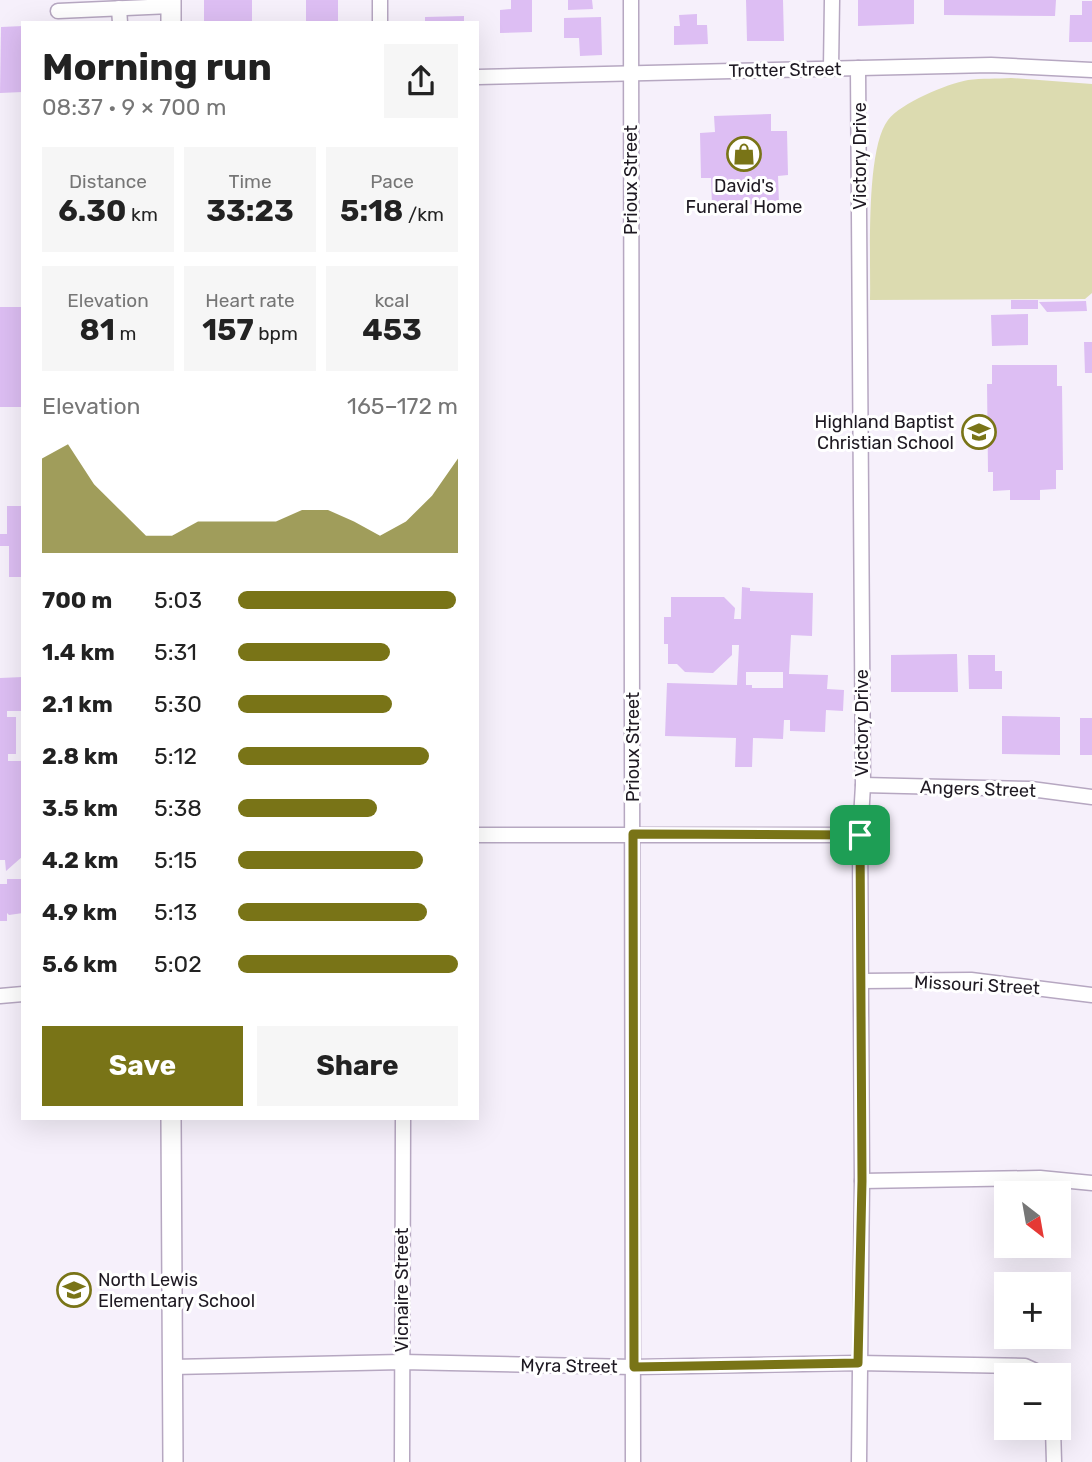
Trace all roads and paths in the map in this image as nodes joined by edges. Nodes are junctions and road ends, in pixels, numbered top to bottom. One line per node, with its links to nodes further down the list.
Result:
1 (380, 0): 7 (street)
2 (631, 0): 11 (street, Prioux Street)
3 (832, 0): 8 (street)
4 (171, 10): 6 (street)
5 (58, 11): 6 (street)
6 (119, 15)
7 (380, 21)
8 (831, 68): 9 (street, Trotter Street); 11 (street, Trotter Street)
9 (858, 68): 10 (street, Trotter Street); 13 (street, Victory Drive)
10 (1092, 70)
11 (631, 74): 12 (street, Trotter Street); 15 (street, Prioux Street)
12 (479, 77)
13 (863, 785): 14 (street, Angers Street); 17 (street, Victory Drive)
14 (1092, 797)
15 (633, 834): 16 (street); 17 (street); 30 (street, Prioux Street)
16 (479, 835)
17 (860, 835): 18 (street, Victory Drive)
18 (862, 981): 20 (street, Missouri Street); 24 (street, Victory Drive)
19 (21, 995): 21 (street)
20 (1092, 995)
21 (0, 996)
22 (171, 1120): 29 (main road)
23 (402, 1120): 26 (street, Vicnaire Street)
24 (862, 1181): 25 (street); 27 (street, Victory Drive)
25 (1092, 1183)
26 (402, 1362): 29 (street, Myra Street); 30 (street, Myra Street); 33 (street, Vicnaire Street)
27 (858, 1363): 28 (street, Myra Street); 30 (street, Myra Street); 35 (street, Victory Drive)
28 (994, 1365)
29 (172, 1367): 32 (main road)
30 (634, 1367): 34 (street, Prioux Street)
31 (1053, 1440): 36 (street)
32 (173, 1462)
33 (402, 1462)
34 (633, 1462)
35 (859, 1462)
36 (1054, 1462)

